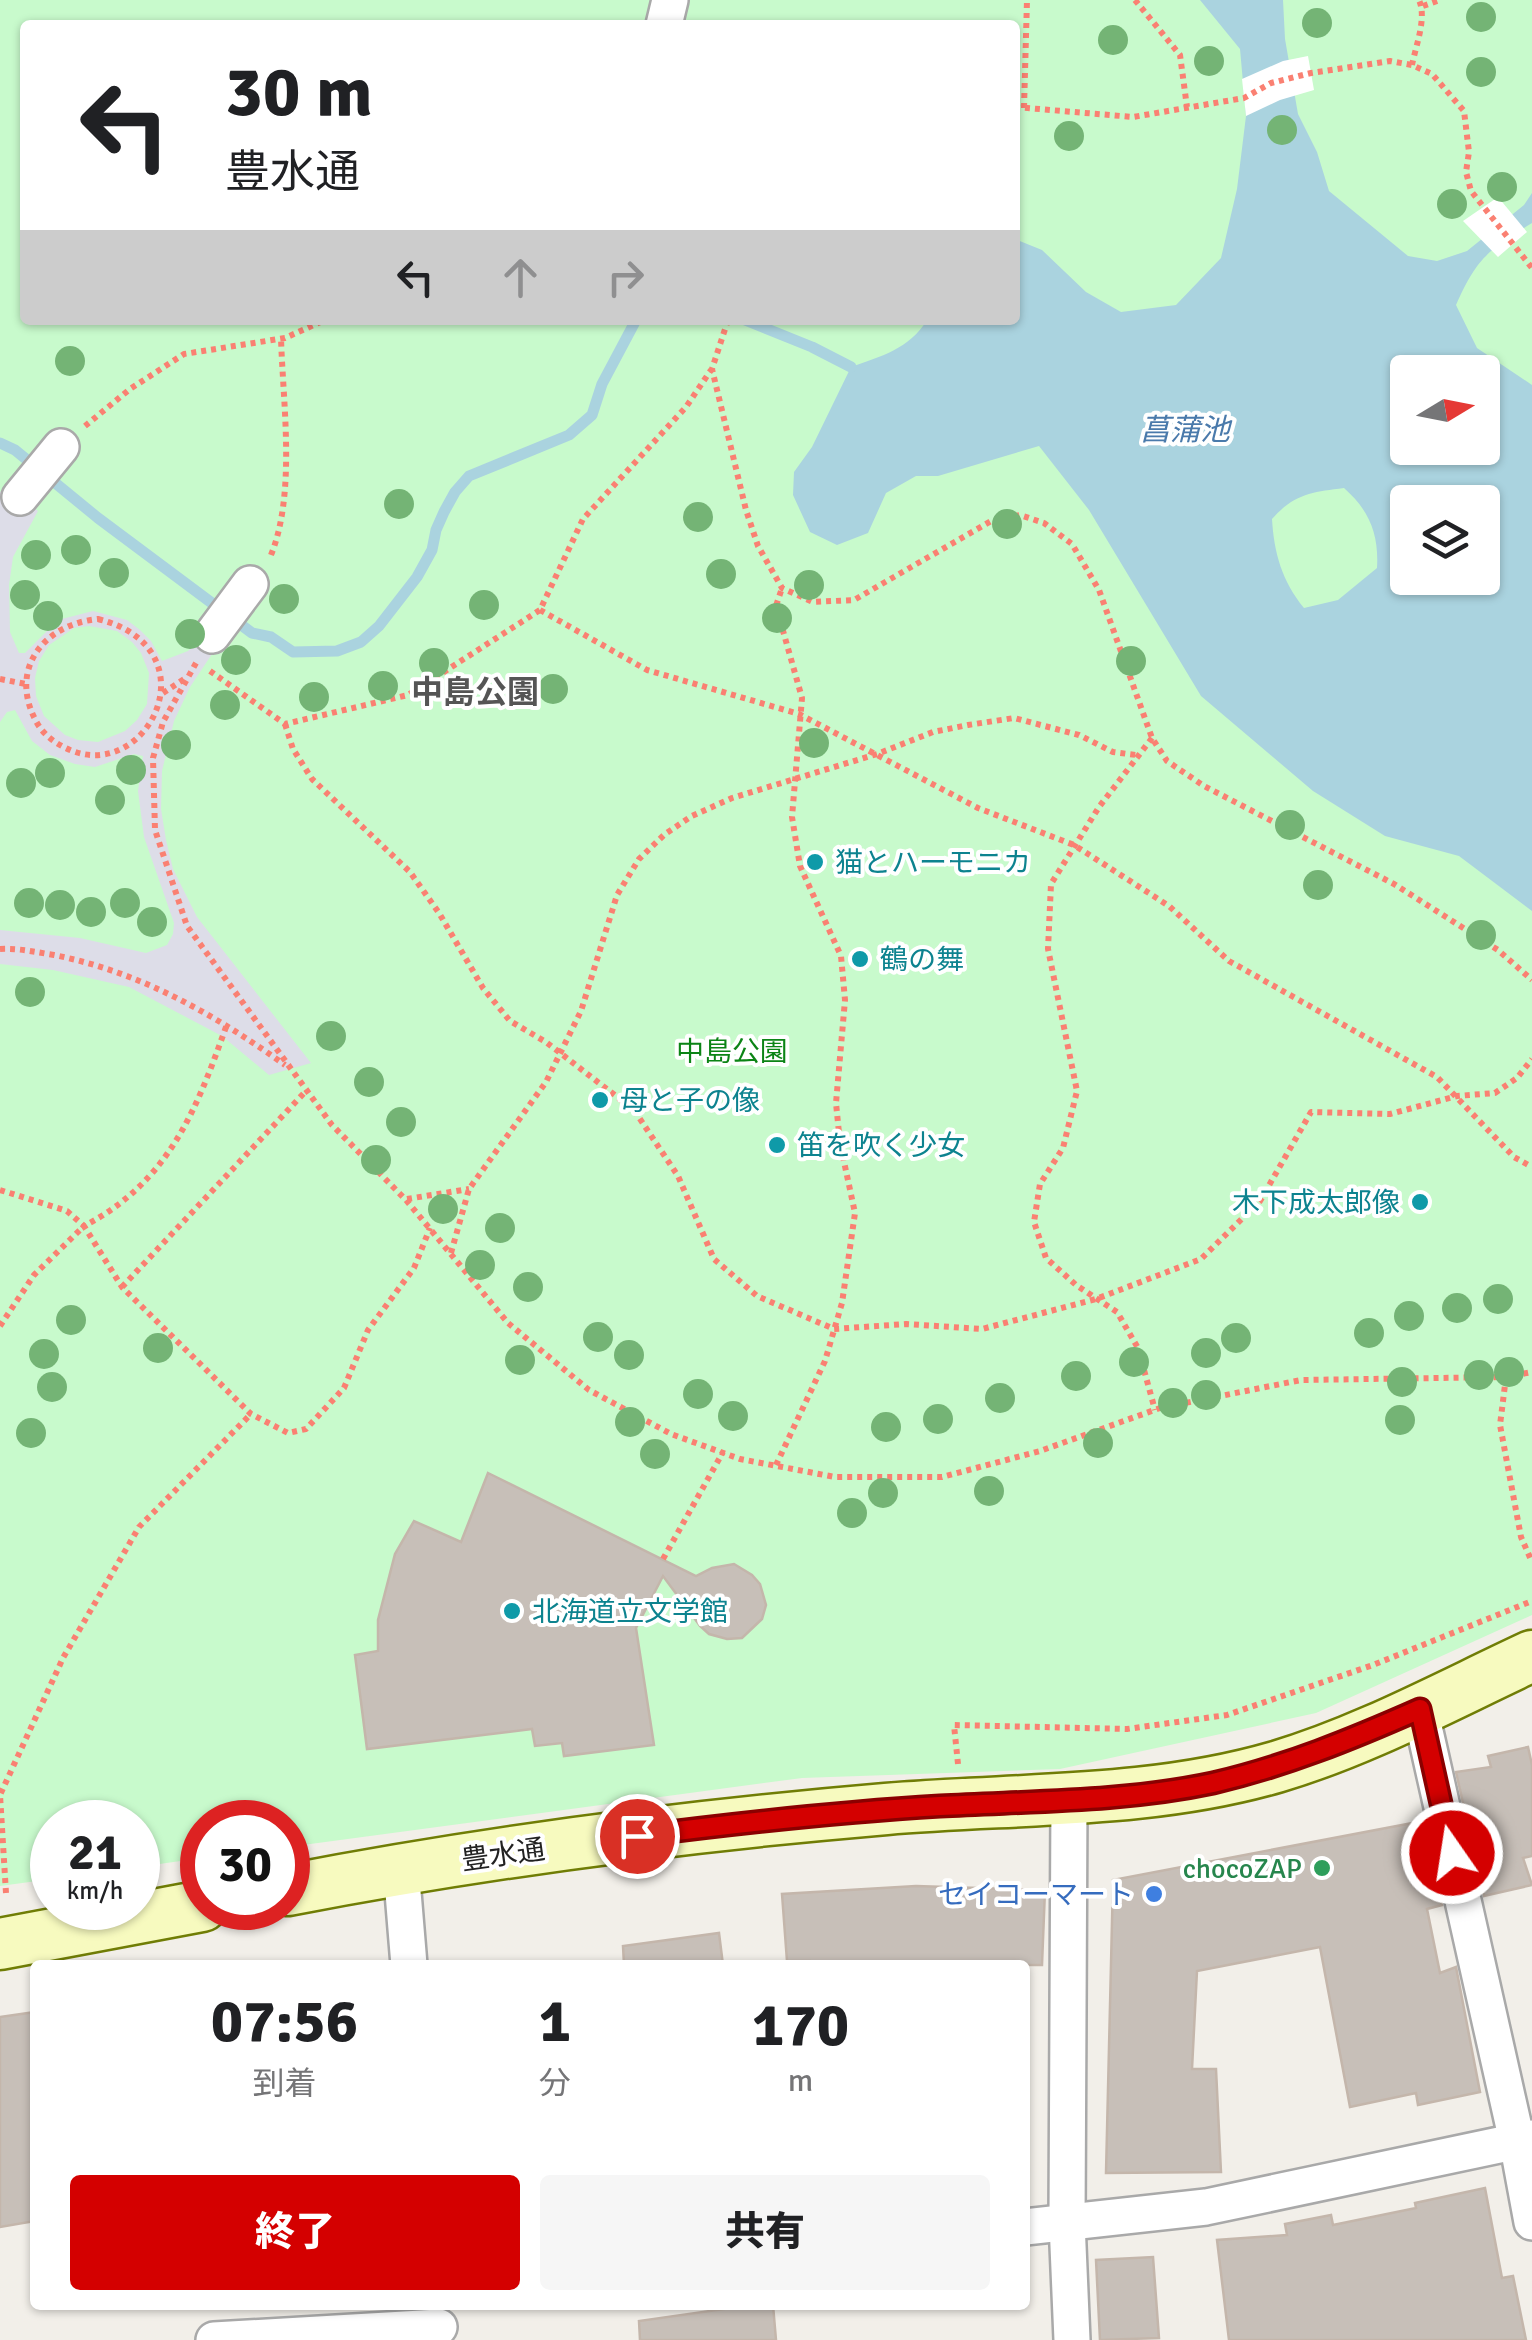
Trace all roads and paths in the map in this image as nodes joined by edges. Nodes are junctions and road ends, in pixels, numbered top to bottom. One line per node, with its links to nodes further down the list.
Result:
1 (1026, 0): 6 (path)
2 (1135, 0): 8 (path)
3 (1440, 0): 4 (path)
4 (1421, 3): 5 (path)
5 (1412, 65): 8 (path); 9 (path)
6 (1020, 101)
7 (1020, 107): 8 (path)
8 (1187, 107)
9 (1532, 268)
10 (314, 325): 12 (path)
11 (726, 325): 13 (path)
12 (281, 338): 14 (path); 16 (path)
13 (712, 369): 17 (path); 18 (path)
14 (61, 447): 15 (street)
15 (20, 497)
16 (250, 584): 19 (street)
17 (782, 588): 24 (path); 26 (path)
18 (540, 610): 24 (path); 25 (path)
19 (212, 635): 20 (path)
20 (188, 676): 23 (path); 25 (path); 36 (path)
21 (0, 679): 22 (path)
22 (26, 684): 23 (path); 23 (path)
23 (163, 692)
24 (799, 714): 27 (path); 29 (path)
25 (285, 724): 34 (path)
26 (1152, 738): 28 (path); 32 (path)
27 (877, 754): 28 (path); 29 (path); 30 (path)
28 (1136, 755): 30 (path)
29 (796, 778): 34 (path); 50 (path)
30 (1074, 845): 38 (path); 47 (path)
31 (0, 947): 33 (path)
32 (1532, 980)
33 (227, 1024): 36 (path); 43 (path)
34 (559, 1052): 40 (path); 50 (path)
35 (1532, 1059): 38 (path)
36 (290, 1069): 37 (path)
37 (305, 1092): 42 (path); 46 (path)
38 (1457, 1096): 39 (path); 47 (path)
39 (1532, 1167)
40 (470, 1189): 42 (path); 45 (path)
41 (0, 1190): 43 (path)
42 (406, 1200): 44 (path)
43 (84, 1226): 46 (path); 48 (path)
44 (430, 1228): 45 (path); 54 (path)
45 (450, 1254): 55 (path)
46 (122, 1286): 54 (path)
47 (1096, 1299): 50 (path); 53 (path)
48 (3, 1315): 49 (path)
49 (0, 1326)
50 (834, 1329): 56 (path)
51 (1532, 1372): 52 (path)
52 (1506, 1377): 53 (path); 58 (path)
53 (1155, 1410): 56 (path)
54 (251, 1414): 66 (path)
55 (723, 1452): 56 (path); 57 (path)
56 (776, 1466)
57 (663, 1559)
58 (1532, 1562)
59 (1532, 1601): 62 (path)
60 (1532, 1656): 61 (street, 豊水通)
61 (1420, 1709): 63 (street, 豊水通); 70 (street)
62 (958, 1766)
63 (1070, 1799): 64 (street, 豊水通); 71 (street)
64 (401, 1868): 65 (street, 豊水通); 69 (street)
65 (310, 1886)
66 (6, 1893)
67 (180, 1910): 68 (street)
68 (0, 1944)
69 (409, 1960)
70 (1524, 2139): 71 (street); 72 (street)
71 (1066, 2222): 73 (street); 76 (street)
72 (1532, 2222)
73 (1030, 2226)
74 (440, 2324): 75 (street)
75 (214, 2340)
76 (1072, 2340)

